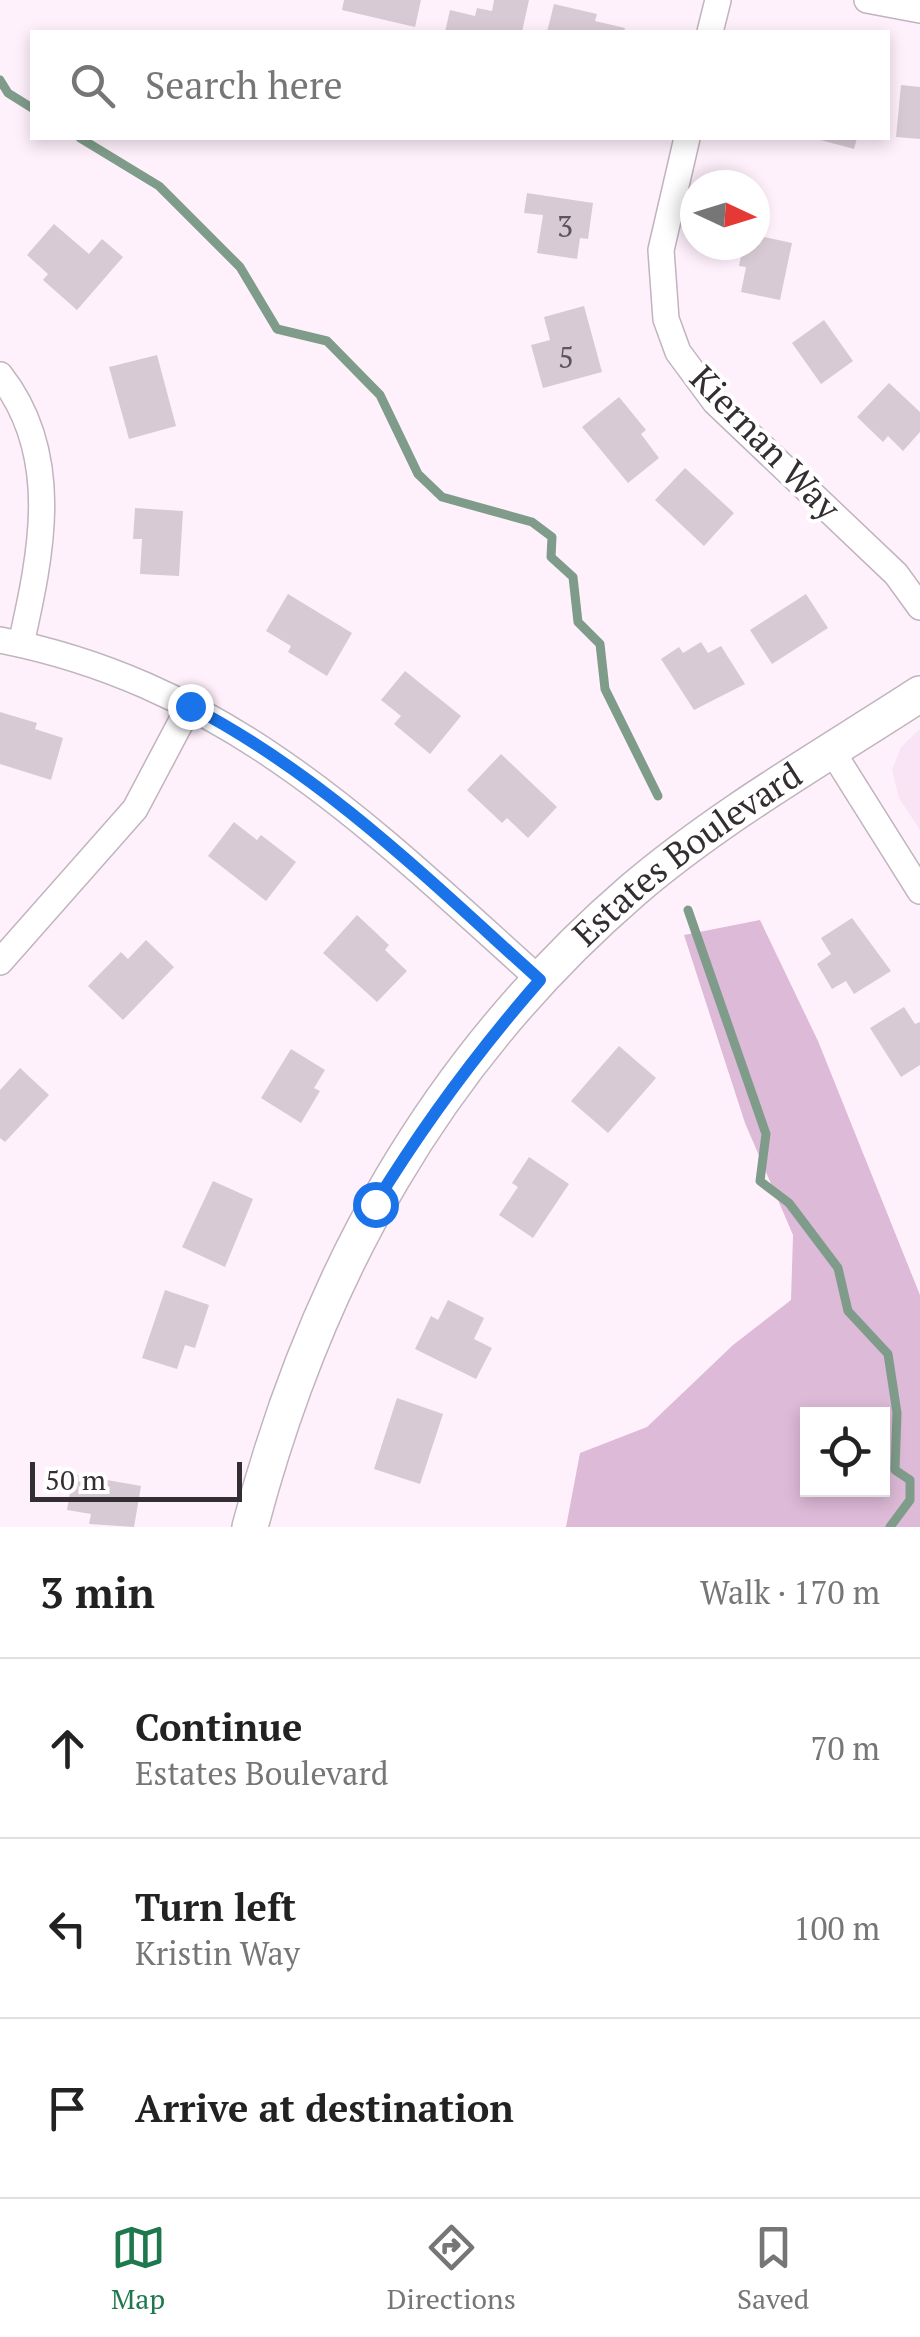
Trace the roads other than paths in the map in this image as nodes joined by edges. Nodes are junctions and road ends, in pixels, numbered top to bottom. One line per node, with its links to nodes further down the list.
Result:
1 (718, 0): 4 (street)
2 (867, 0): 3 (street)
3 (920, 10)
4 (710, 30)
5 (686, 140): 7 (street, Kiernan Way)
6 (0, 375): 8 (street)
7 (920, 607)
8 (10, 642): 10 (street)
9 (920, 694): 11 (street, Estates Boulevard)
10 (190, 706): 13 (street); 14 (street)
11 (832, 751): 12 (street); 14 (street, Estates Boulevard)
12 (920, 891)
13 (0, 962)
14 (540, 980): 15 (street, Estates Boulevard)
15 (250, 1527)

